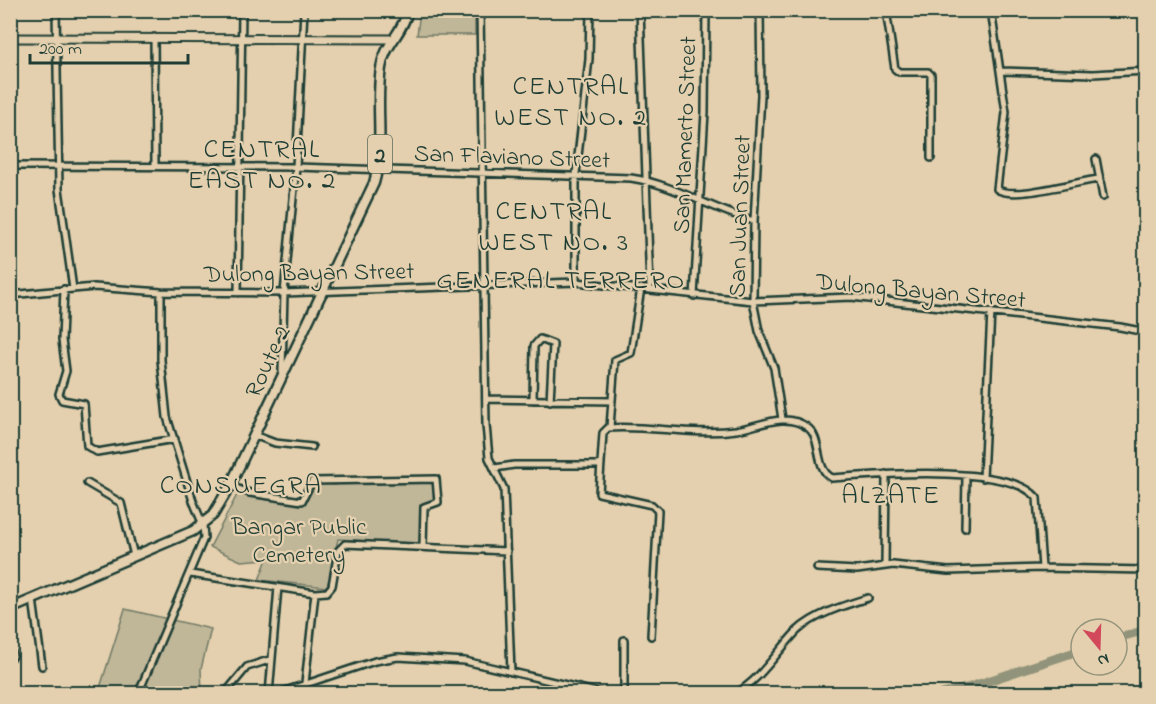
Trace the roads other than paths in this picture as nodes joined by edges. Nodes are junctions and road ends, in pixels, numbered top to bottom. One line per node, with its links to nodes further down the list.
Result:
1 (56, 10): 13 (street)
2 (242, 10): 15 (street)
3 (304, 10): 16 (street)
4 (408, 10): 17 (highway, Route 2 / 2)
5 (480, 10): 28 (street)
6 (590, 10): 29 (street)
7 (640, 10): 31 (street)
8 (706, 10): 33 (street, San Mamerto Street)
9 (760, 10): 34 (street, San Juan Street)
10 (886, 10): 20 (street)
11 (990, 10): 18 (street)
12 (10, 38): 13 (main road)
13 (57, 38): 14 (main road); 22 (street)
14 (154, 38): 15 (main road); 23 (street)
15 (242, 38): 16 (main road); 25 (street)
16 (302, 38): 17 (main road); 26 (street)
17 (394, 39): 27 (highway, Route 2 / 2)
18 (1002, 71): 19 (street); 30 (street)
19 (1146, 71)
20 (931, 158)
21 (1096, 159): 30 (street)
22 (59, 165): 23 (street, San Flaviano Street); 24 (street, San Flaviano Street); 40 (street)
23 (155, 165): 25 (street, San Flaviano Street)
24 (10, 166)
25 (238, 167): 26 (street, San Flaviano Street); 43 (street)
26 (296, 167): 27 (street, San Flaviano Street); 44 (street)
27 (377, 170): 28 (street, San Flaviano Street); 42 (highway, Route 2 / 2)
28 (482, 174): 29 (street, San Flaviano Street); 36 (street)
29 (576, 174): 31 (street, San Flaviano Street); 35 (street)
30 (1099, 179): 32 (street)
31 (644, 180): 33 (street, San Flaviano Street); 38 (street)
32 (1103, 197)
33 (700, 202): 34 (street, San Flaviano Street); 46 (street, San Mamerto Street)
34 (754, 221): 47 (street, San Juan Street)
35 (576, 282): 36 (street, Dulong Bayan Street); 37 (street, Dulong Bayan Street)
36 (486, 286): 42 (street, Dulong Bayan Street); 51 (street)
37 (640, 288): 38 (street, Dulong Bayan Street); 54 (street)
38 (650, 288): 46 (street, Dulong Bayan Street)
39 (64, 289): 40 (street, Dulong Bayan Street); 45 (street, Dulong Bayan Street); 58 (street)
40 (73, 289): 41 (street, Dulong Bayan Street)
41 (161, 292): 43 (street, Dulong Bayan Street); 58 (street)
42 (321, 292): 44 (street, Dulong Bayan Street); 50 (highway, Route 2 / 2)
43 (238, 293): 44 (street, Dulong Bayan Street)
44 (284, 293): 50 (street)
45 (10, 296)
46 (694, 296): 47 (street, Dulong Bayan Street)
47 (753, 301): 48 (street, Dulong Bayan Street); 55 (street, San Juan Street)
48 (991, 312): 49 (street, Dulong Bayan Street); 64 (street)
49 (1146, 332)
50 (282, 374): 57 (highway, Route 2 / 2)
51 (486, 399): 52 (street); 61 (street)
52 (534, 400): 53 (street); 53 (street)
53 (550, 400): 54 (street)
54 (612, 401): 56 (street)
55 (782, 419): 56 (street); 62 (street)
56 (610, 427): 60 (street)
57 (254, 435): 59 (street); 66 (highway, Route 2 / 2)
58 (175, 439): 67 (street)
59 (312, 447)
60 (602, 465): 61 (street); 82 (street)
61 (495, 468): 70 (street)
62 (886, 474): 63 (street); 72 (street)
63 (966, 476): 64 (street); 68 (street)
64 (984, 478): 74 (street)
65 (87, 483): 71 (street)
66 (230, 486): 67 (highway, Route 2 / 2); 69 (street)
67 (203, 525): 71 (highway, Route 2 / 2); 76 (street)
68 (965, 528)
69 (423, 547): 70 (street); 78 (street)
70 (507, 551): 88 (street)
71 (134, 556): 80 (highway, Route 2 / 2)
72 (885, 566): 73 (street); 74 (street)
73 (817, 568)
74 (1042, 568): 75 (street)
75 (1146, 570)
76 (190, 574): 77 (street); 90 (street)
77 (278, 587): 78 (street); 86 (street)
78 (315, 593): 89 (street)
79 (868, 598): 96 (street)
80 (33, 599): 81 (highway, Route 2 / 2); 87 (street)
81 (10, 609)
82 (651, 636)
83 (624, 640): 95 (street)
84 (10, 646): 85 (street)
85 (13, 656)
86 (272, 659): 91 (street); 92 (street)
87 (42, 666)
88 (511, 672): 89 (street); 94 (street)
89 (305, 683): 93 (street)
90 (138, 693)
91 (220, 693)
92 (269, 693)
93 (276, 693)
94 (605, 693)
95 (624, 693)
96 (735, 693)

